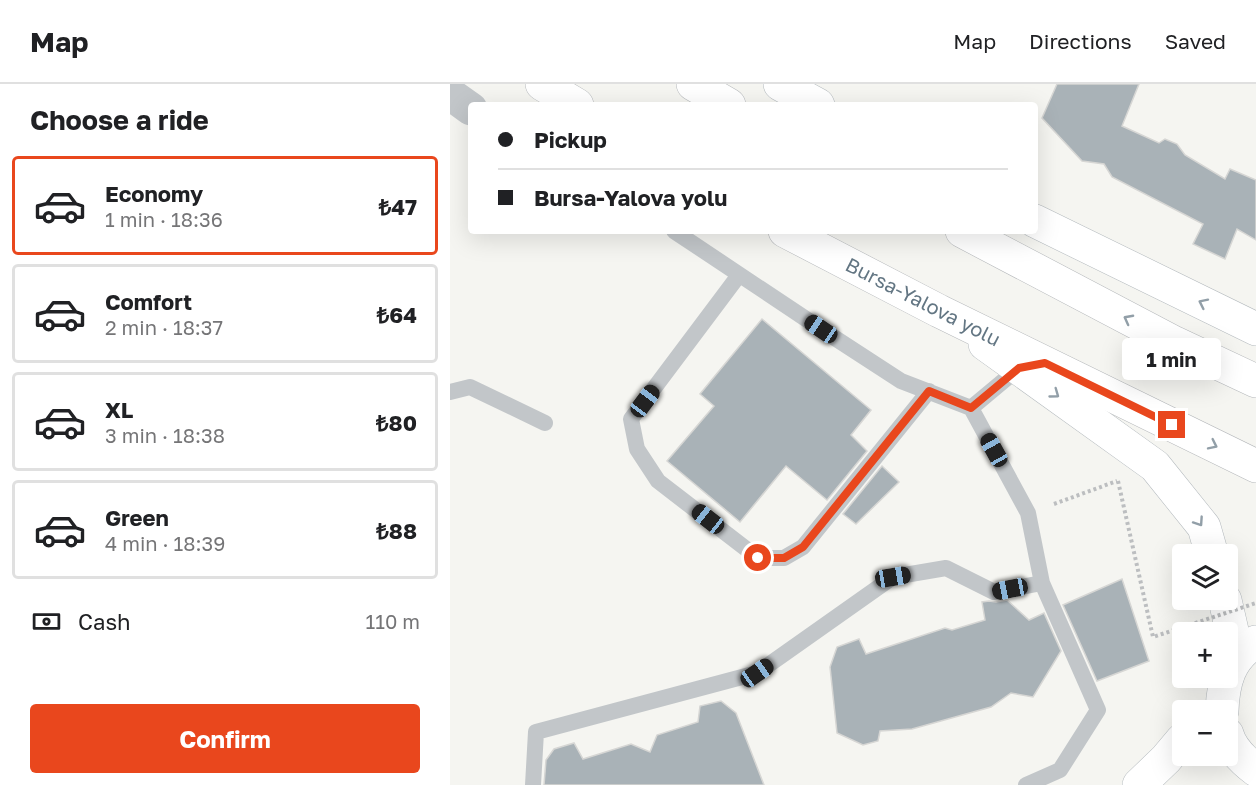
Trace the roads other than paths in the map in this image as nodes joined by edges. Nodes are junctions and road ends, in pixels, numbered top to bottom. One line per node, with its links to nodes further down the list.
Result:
1 (542, 84): 5 (main road)
2 (693, 84): 6 (main road)
3 (780, 84): 7 (main road)
4 (450, 94): 8 (street)
5 (572, 102)
6 (724, 102)
7 (813, 102)
8 (468, 107)
9 (1038, 222): 14 (main road, one-way to 9)
10 (678, 234): 13 (lane)
11 (791, 234): 15 (main road, Bursa-Yalova yolu)
12 (968, 234): 16 (main road, one-way to 12)
13 (739, 275): 17 (lane); 17 (lane)
14 (1256, 329)
15 (1032, 365): 19 (lane); 21 (main road, Bursa-Yalova yolu, one-way to 21); 22 (main road, one-way to 22)
16 (1256, 381)
17 (929, 391): 19 (lane)
18 (450, 392): 20 (lane)
19 (971, 408): 23 (lane)
20 (545, 423)
21 (1256, 466)
22 (1209, 544)
23 (1042, 583): 30 (lane); 31 (lane)
24 (1229, 610): 25 (main road)
25 (1247, 650): 26 (main road)
26 (1219, 700)
27 (1172, 752): 32 (main road)
28 (1238, 753): 29 (main road)
29 (1256, 770)
30 (533, 785)
31 (1026, 785)
32 (1139, 785)

